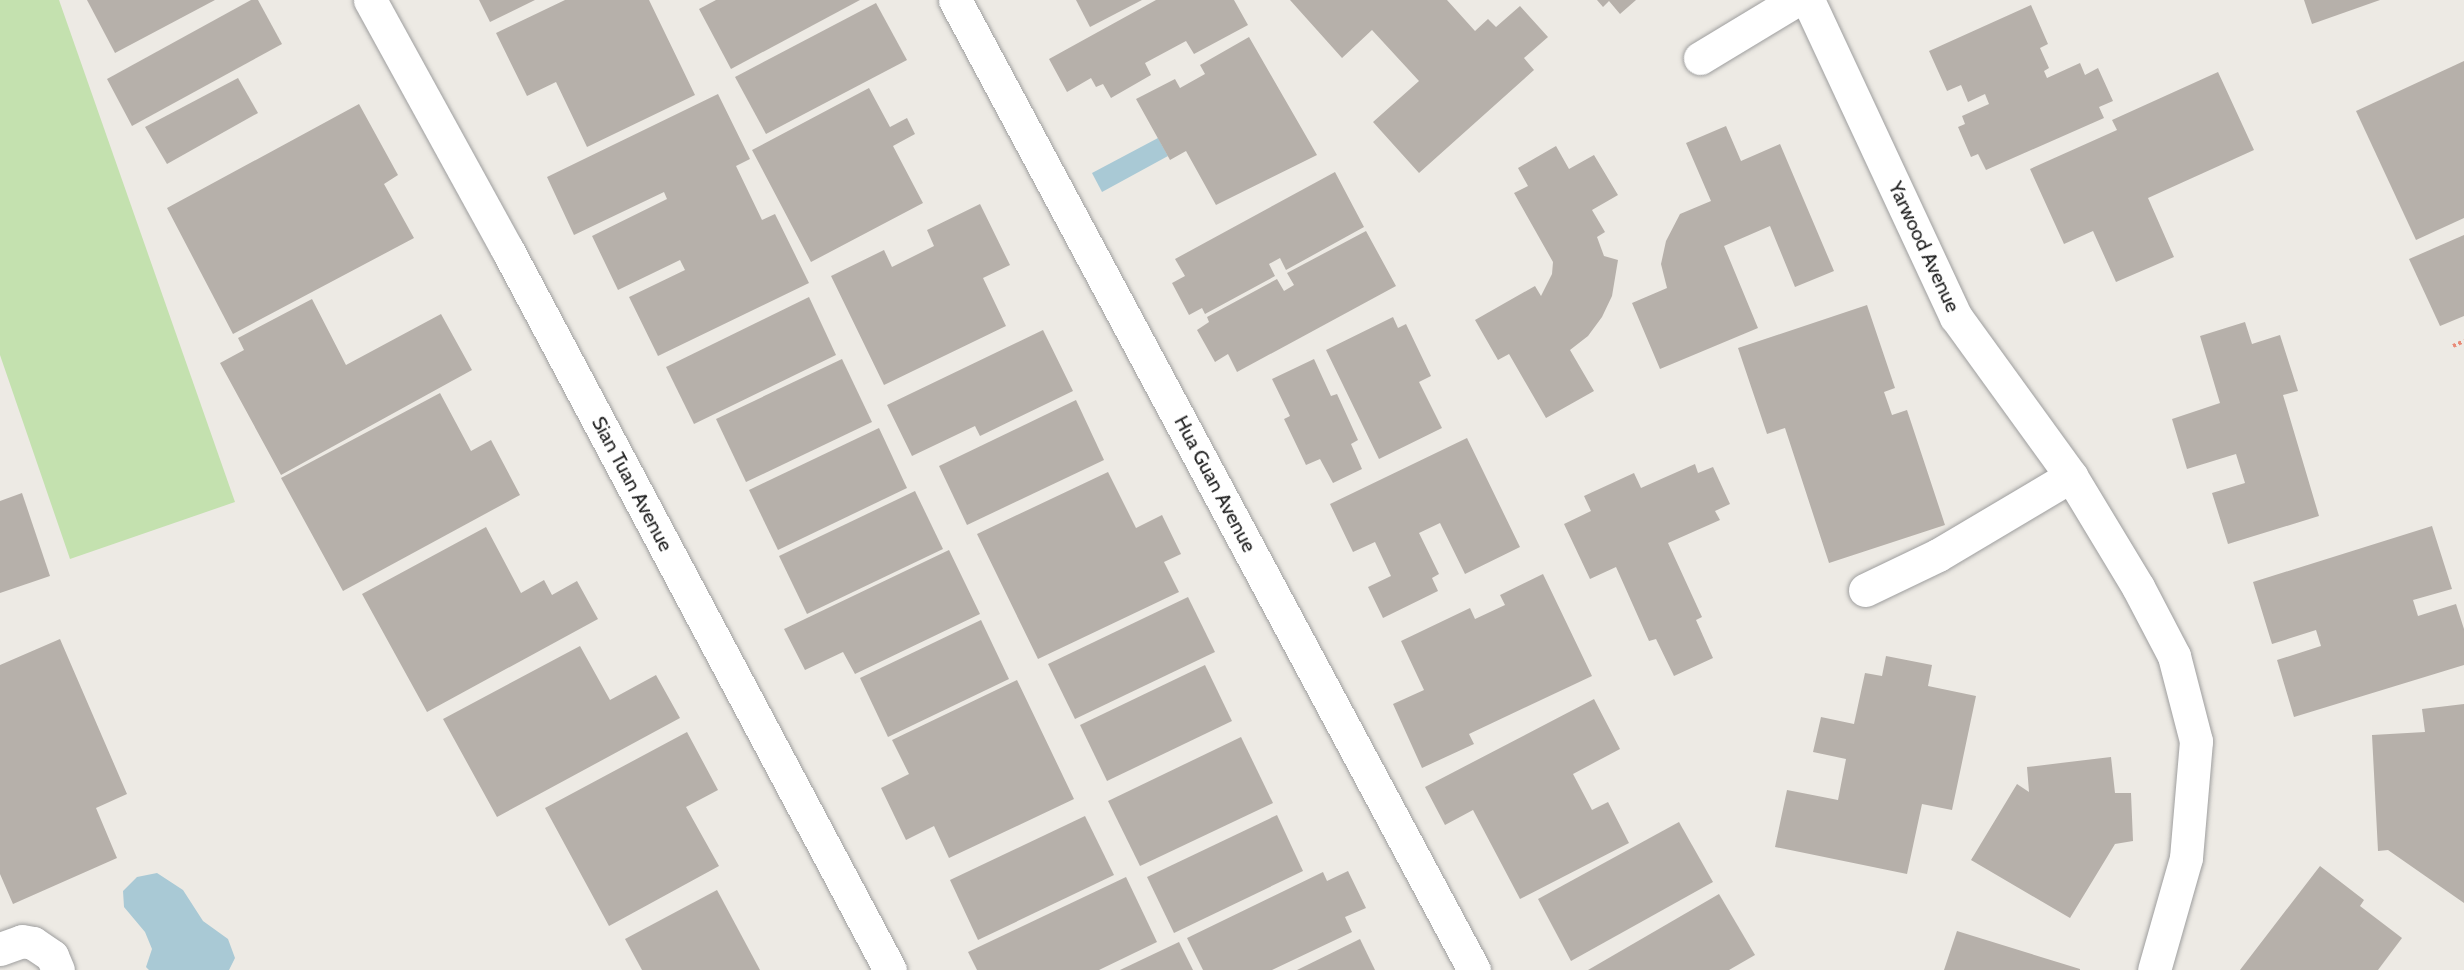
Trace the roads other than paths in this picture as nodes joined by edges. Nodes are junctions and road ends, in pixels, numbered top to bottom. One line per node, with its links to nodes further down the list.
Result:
1 (370, 0): 10 (street, Sian Tuan Avenue)
2 (955, 0): 11 (street, Hua Guan Avenue)
3 (1796, 0): 5 (street)
4 (1808, 0): 6 (street, Yarwood Avenue)
5 (1700, 58)
6 (2071, 476): 7 (street); 12 (street, Yarwood Avenue)
7 (1865, 590)
8 (0, 949): 9 (street)
9 (58, 970)
10 (890, 970)
11 (1474, 970)
12 (2154, 970)

